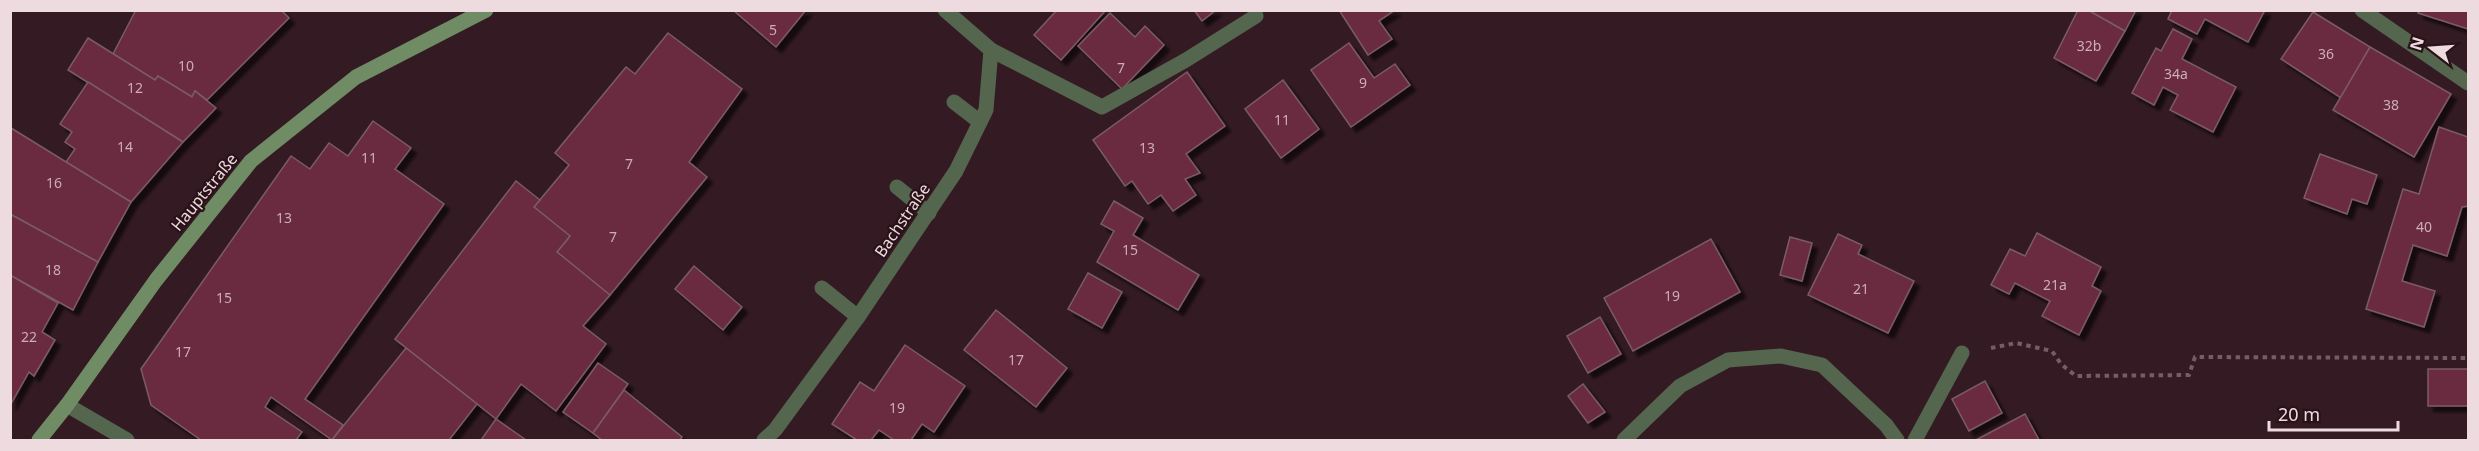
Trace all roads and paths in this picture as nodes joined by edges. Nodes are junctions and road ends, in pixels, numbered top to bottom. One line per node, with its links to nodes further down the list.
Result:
1 (486, 10): 15 (main road, Hauptstraße)
2 (945, 10): 5 (street)
3 (2362, 10): 6 (street)
4 (1256, 16): 5 (street)
5 (991, 50): 8 (street, Bachstraße)
6 (2469, 83)
7 (954, 102): 8 (street)
8 (980, 122): 10 (street, Bachstraße)
9 (897, 187): 10 (street)
10 (929, 213): 12 (street, Bachstraße)
11 (822, 288): 12 (street)
12 (858, 317): 18 (street, Bachstraße)
13 (1962, 353): 14 (path); 21 (street)
14 (2469, 358)
15 (67, 405): 16 (main road, Hauptstraße); 17 (street)
16 (39, 441)
17 (127, 441)
18 (764, 441)
19 (1624, 441): 20 (street)
20 (1898, 441)
21 (1915, 441)

